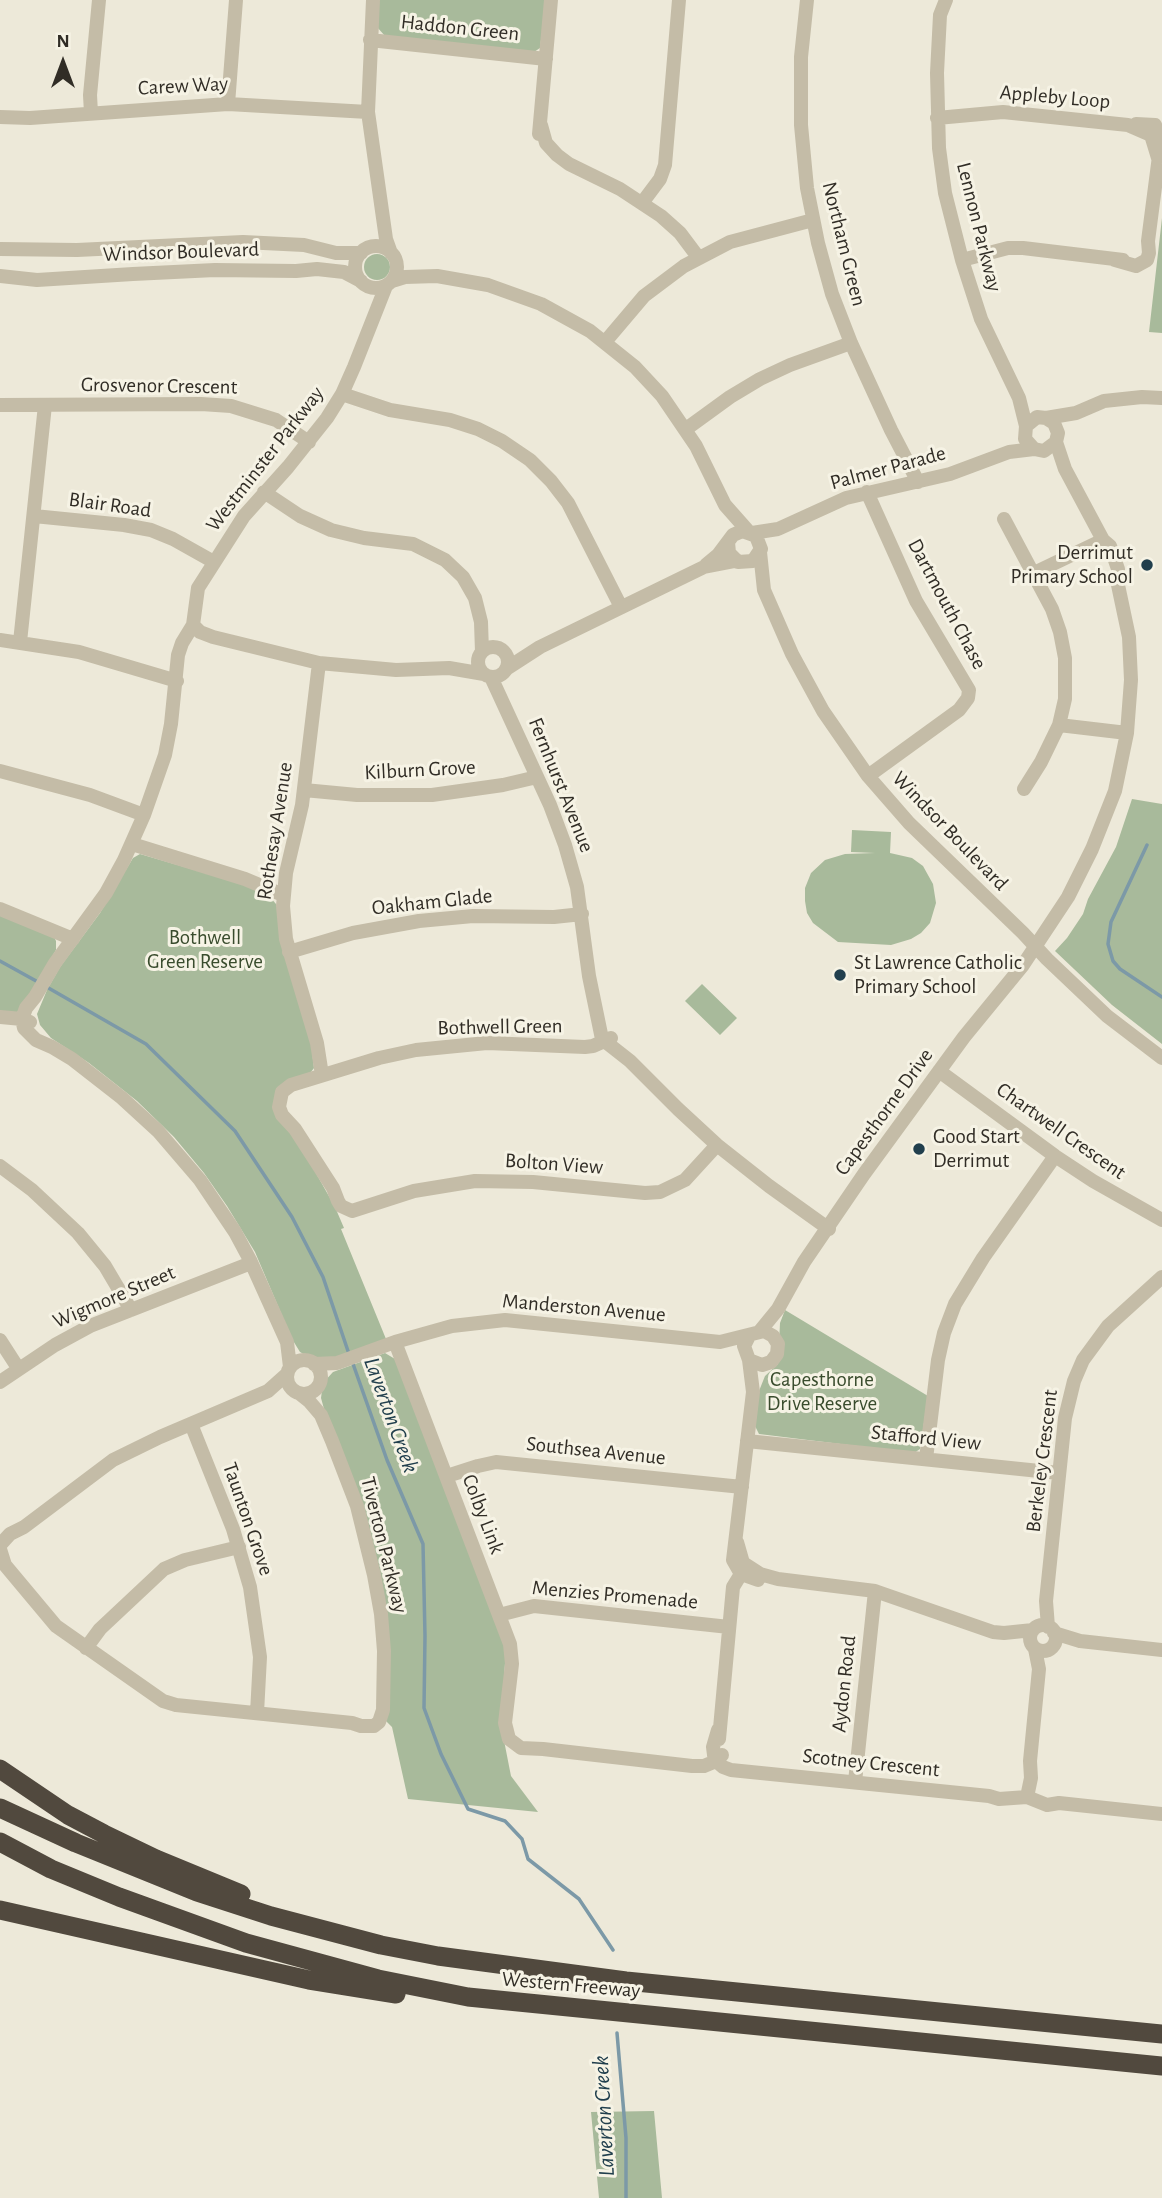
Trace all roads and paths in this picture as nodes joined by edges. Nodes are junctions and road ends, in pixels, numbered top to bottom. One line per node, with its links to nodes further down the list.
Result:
1 (99, 0): 13 (street)
2 (236, 0): 11 (street)
3 (373, 0): 9 (street)
4 (551, 0): 10 (street)
5 (679, 0): 16 (street)
6 (807, 0): 18 (street, Northam Green)
7 (946, 0): 8 (street, Lennon Parkway)
8 (939, 7): 15 (street, Lennon Parkway)
9 (370, 40): 10 (street, Haddon Green); 12 (street)
10 (546, 58): 16 (street)
11 (228, 104): 12 (street, Carew Way); 13 (street, Carew Way)
12 (368, 112): 17 (street)
13 (91, 113): 14 (street, Carew Way)
14 (0, 117)
15 (937, 118): 23 (street, Lennon Parkway); 23 (street, Appleby Loop)
16 (642, 203): 22 (street)
17 (382, 208): 20 (street); 21 (street)
18 (813, 220): 22 (street); 30 (street, Northam Green)
19 (1, 251): 20 (street, Windsor Boulevard)
20 (365, 251): 21 (street); 26 (street)
21 (393, 255): 25 (street); 27 (street)
22 (698, 257): 29 (street)
23 (962, 260): 32 (street, Lennon Parkway)
24 (3, 272): 26 (street, Windsor Boulevard)
25 (437, 276): 27 (street); 29 (street)
26 (363, 283): 27 (street); 28 (street, Westminster Parkway)
27 (389, 284): 28 (street, Westminster Parkway)
28 (370, 326): 31 (street, Westminster Parkway)
29 (605, 342): 39 (street)
30 (851, 344): 39 (street); 45 (street, Northam Green)
31 (342, 394): 41 (street, Westminster Parkway); 61 (street)
32 (1019, 398): 37 (street, Lennon Parkway); 38 (street, Lennon Parkway)
33 (1162, 398): 36 (street)
34 (0, 405): 35 (street, Grosvenor Crescent)
35 (45, 405): 41 (street, Grosvenor Crescent); 49 (street)
36 (1076, 413): 37 (street); 40 (street)
37 (1044, 417): 38 (street); 40 (street, Lennon Parkway)
38 (1025, 428): 42 (street, Lennon Parkway); 43 (street)
39 (686, 429): 48 (street)
40 (1057, 440): 42 (street); 44 (street, Lennon Parkway)
41 (309, 442): 46 (street, Westminster Parkway)
42 (1036, 450): 43 (street, Palmer Parade); 44 (street, Lennon Parkway)
43 (1009, 452): 45 (street, Palmer Parade)
44 (1065, 469): 53 (street, Lennon Parkway)
45 (918, 482): 47 (street, Palmer Parade)
46 (264, 492): 57 (street, Westminster Parkway); 62 (street)
47 (867, 492): 51 (street, Palmer Parade); 76 (street, Dartmouth Chase)
48 (726, 505): 52 (street); 54 (street)
49 (34, 516): 57 (street, Blair Road); 65 (street)
50 (1004, 519): 59 (street)
51 (778, 529): 52 (street, Palmer Parade); 55 (street, Palmer Parade)
52 (750, 532): 54 (street); 55 (street)
53 (1103, 540): 59 (street); 74 (street, Lennon Parkway)
54 (729, 541): 56 (street); 58 (street)
55 (760, 551): 56 (street); 60 (street, Windsor Boulevard)
56 (737, 561): 58 (street); 60 (street, Windsor Boulevard)
57 (214, 562): 63 (street, Westminster Parkway)
58 (704, 567): 61 (street)
59 (1034, 573): 73 (street)
60 (764, 590): 76 (street, Windsor Boulevard)
61 (621, 607): 66 (street)
62 (481, 622): 67 (street); 68 (street)
63 (199, 627): 69 (street); 72 (street, Westminster Parkway)
64 (0, 640): 65 (street)
65 (20, 642): 72 (street)
66 (540, 647): 67 (street); 71 (street)
67 (501, 649): 68 (street); 71 (street)
68 (481, 653): 70 (street); 71 (street)
69 (319, 663): 70 (street); 79 (street, Rothesay Avenue)
70 (449, 668): 71 (street)
71 (497, 673): 77 (street, Fernhurst Avenue)
72 (177, 681): 80 (street, Westminster Parkway)
73 (1059, 725): 74 (street); 78 (street)
74 (1127, 733): 86 (street, Lennon Parkway)
75 (0, 771): 80 (street)
76 (868, 776): 86 (street, Windsor Boulevard)
77 (537, 777): 79 (street, Kilburn Grove); 84 (street, Fernhurst Avenue)
78 (1024, 789)
79 (304, 790): 82 (street, Rothesay Avenue)
80 (144, 815): 81 (street, Westminster Parkway)
81 (132, 844): 82 (street); 85 (street, Westminster Parkway)
82 (283, 889): 87 (street, Rothesay Avenue)
83 (0, 909): 85 (street)
84 (582, 914): 87 (street, Oakham Glade); 90 (street, Fernhurst Avenue)
85 (73, 939): 89 (street, Westminster Parkway)
86 (1034, 946): 91 (street, Windsor Boulevard); 92 (street, Capesthorne Drive)
87 (289, 952): 93 (street, Rothesay Avenue)
88 (0, 1019): 89 (street)
89 (26, 1023): 100 (street)
90 (605, 1036): 93 (street, Bothwell Green); 95 (street)
91 (1162, 1058)
92 (939, 1071): 96 (street, Chartwell Crescent); 99 (street, Capesthorne Drive)
93 (328, 1072): 94 (street, Bothwell Green)
94 (287, 1094): 95 (street, Bolton View)
95 (717, 1145): 99 (street)
96 (1055, 1156): 98 (street, Chartwell Crescent); 124 (street)
97 (0, 1166): 103 (street)
98 (1162, 1220)
99 (829, 1228): 102 (street, Capesthorne Drive)
100 (251, 1263): 103 (street, Wigmore Street); 107 (street)
101 (1162, 1277): 125 (street, Berkeley Crescent)
102 (778, 1309): 104 (street, Capesthorne Drive); 105 (street, Capesthorne Drive)
103 (131, 1310): 114 (street, Wigmore Street)
104 (755, 1334): 105 (street); 109 (street, Manderston Avenue); 110 (street)
105 (776, 1339): 113 (street)
106 (0, 1340): 114 (street)
107 (287, 1342): 111 (street); 115 (street)
108 (395, 1342): 109 (street, Manderston Avenue); 112 (street, Manderston Avenue); 126 (street, Colby Link)
109 (720, 1342): 110 (street)
110 (748, 1358): 113 (street); 120 (street)
111 (311, 1362): 112 (street, Manderston Avenue); 115 (street); 117 (street)
112 (337, 1363): 117 (street, Manderston Avenue)
113 (767, 1364): 120 (street)
114 (18, 1368): 116 (street, Wigmore Street)
115 (288, 1370): 118 (street); 119 (street)
116 (0, 1382)
117 (319, 1383): 119 (street); 121 (street, Tiverton Parkway)
118 (268, 1391): 119 (street); 122 (street)
119 (296, 1392): 121 (street, Tiverton Parkway)
120 (753, 1392): 123 (street)
121 (321, 1415): 137 (street, Tiverton Parkway)
122 (191, 1424): 128 (street); 129 (street, Taunton Grove)
123 (747, 1441): 124 (street, Stafford View); 127 (street)
124 (926, 1459): 125 (street, Stafford View)
125 (1059, 1473): 134 (street, Berkeley Crescent)
126 (447, 1476): 127 (street, Southsea Avenue); 132 (street, Colby Link)
127 (742, 1487): 130 (street)
128 (1, 1544): 135 (street)
129 (239, 1547): 135 (street); 137 (street, Taunton Grove)
130 (745, 1573): 131 (street); 133 (street)
131 (875, 1591): 134 (street); 140 (street, Aydon Road)
132 (499, 1615): 133 (street, Menzies Promenade); 138 (street, Colby Link)
133 (729, 1627): 138 (street)
134 (1043, 1638): 136 (street); 141 (street, Berkeley Crescent)
135 (86, 1648): 137 (street)
136 (1162, 1650)
137 (257, 1713)
138 (717, 1757): 140 (street, Scotney Crescent)
139 (0, 1769): 146 (highway)
140 (855, 1782): 141 (street, Scotney Crescent)
141 (1027, 1793): 143 (street, Scotney Crescent)
142 (0, 1808): 146 (highway, Western Freeway)
143 (1162, 1814)
144 (0, 1842): 147 (highway, Western Freeway)
145 (0, 1910): 147 (highway)
146 (438, 1956): 148 (highway, Western Freeway)
147 (484, 2000): 149 (highway, Western Freeway)
148 (1162, 2034)
149 (1162, 2066)

